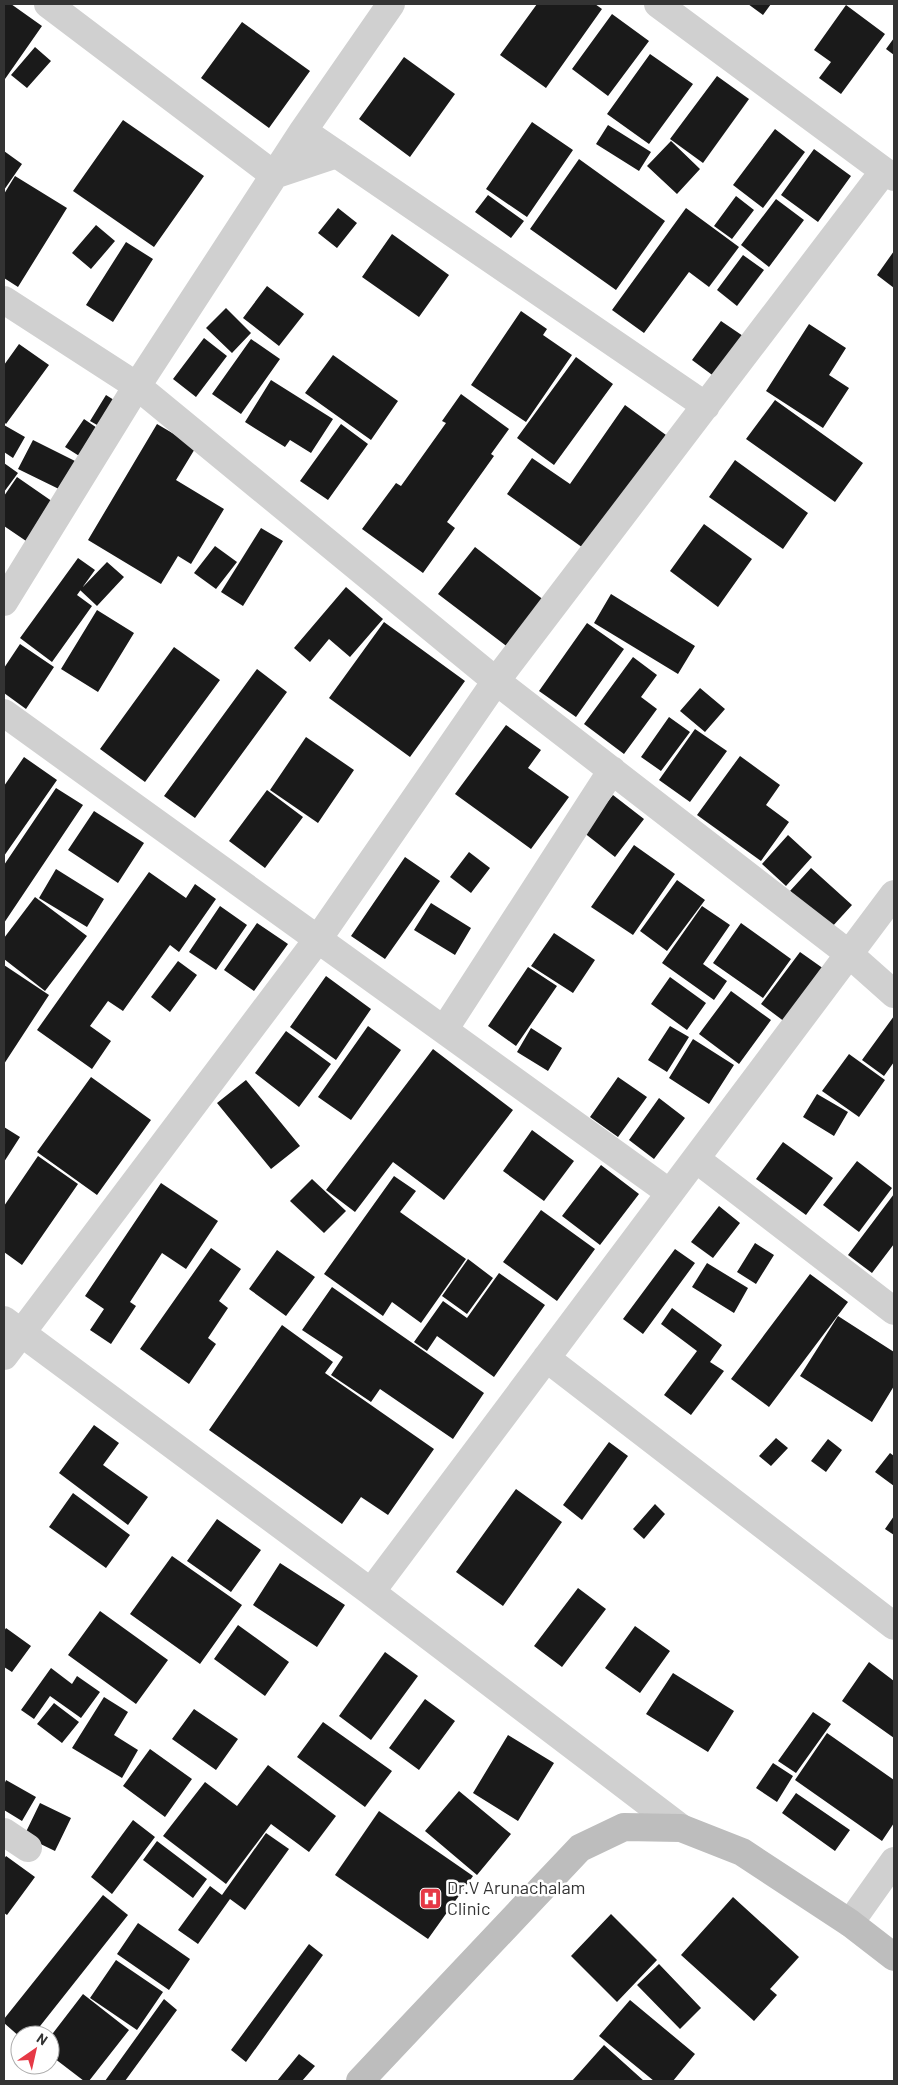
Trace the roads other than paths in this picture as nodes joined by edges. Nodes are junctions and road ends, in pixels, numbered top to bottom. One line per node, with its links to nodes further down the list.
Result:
1 (48, 4): 7 (street)
2 (390, 4): 4 (street)
3 (658, 4): 6 (street)
4 (303, 131): 5 (street); 7 (street)
5 (337, 154): 7 (street); 10 (street)
6 (889, 174): 10 (street)
7 (274, 175): 9 (street)
8 (4, 300): 9 (street)
9 (137, 386): 11 (street); 12 (street)
10 (706, 406): 12 (street)
11 (4, 602)
12 (496, 681): 14 (street); 16 (street)
13 (4, 713): 16 (street)
14 (612, 770): 17 (street); 19 (street)
15 (894, 894): 17 (street)
16 (318, 939): 19 (street); 23 (street)
17 (850, 954): 18 (street); 20 (street)
18 (894, 994)
19 (444, 1030): 21 (street)
20 (696, 1159): 21 (street); 22 (street)
21 (670, 1193): 25 (street)
22 (894, 1311)
23 (12, 1326): 24 (street); 26 (street)
24 (4, 1356)
25 (546, 1358): 26 (street); 27 (street)
26 (371, 1592): 28 (street)
27 (894, 1626)
28 (681, 1828): 32 (main road); 34 (main road)
29 (4, 1832): 30 (street)
30 (28, 1848)
31 (894, 1861): 32 (street)
32 (850, 1923): 33 (main road)
33 (894, 1957)
34 (360, 2081)

